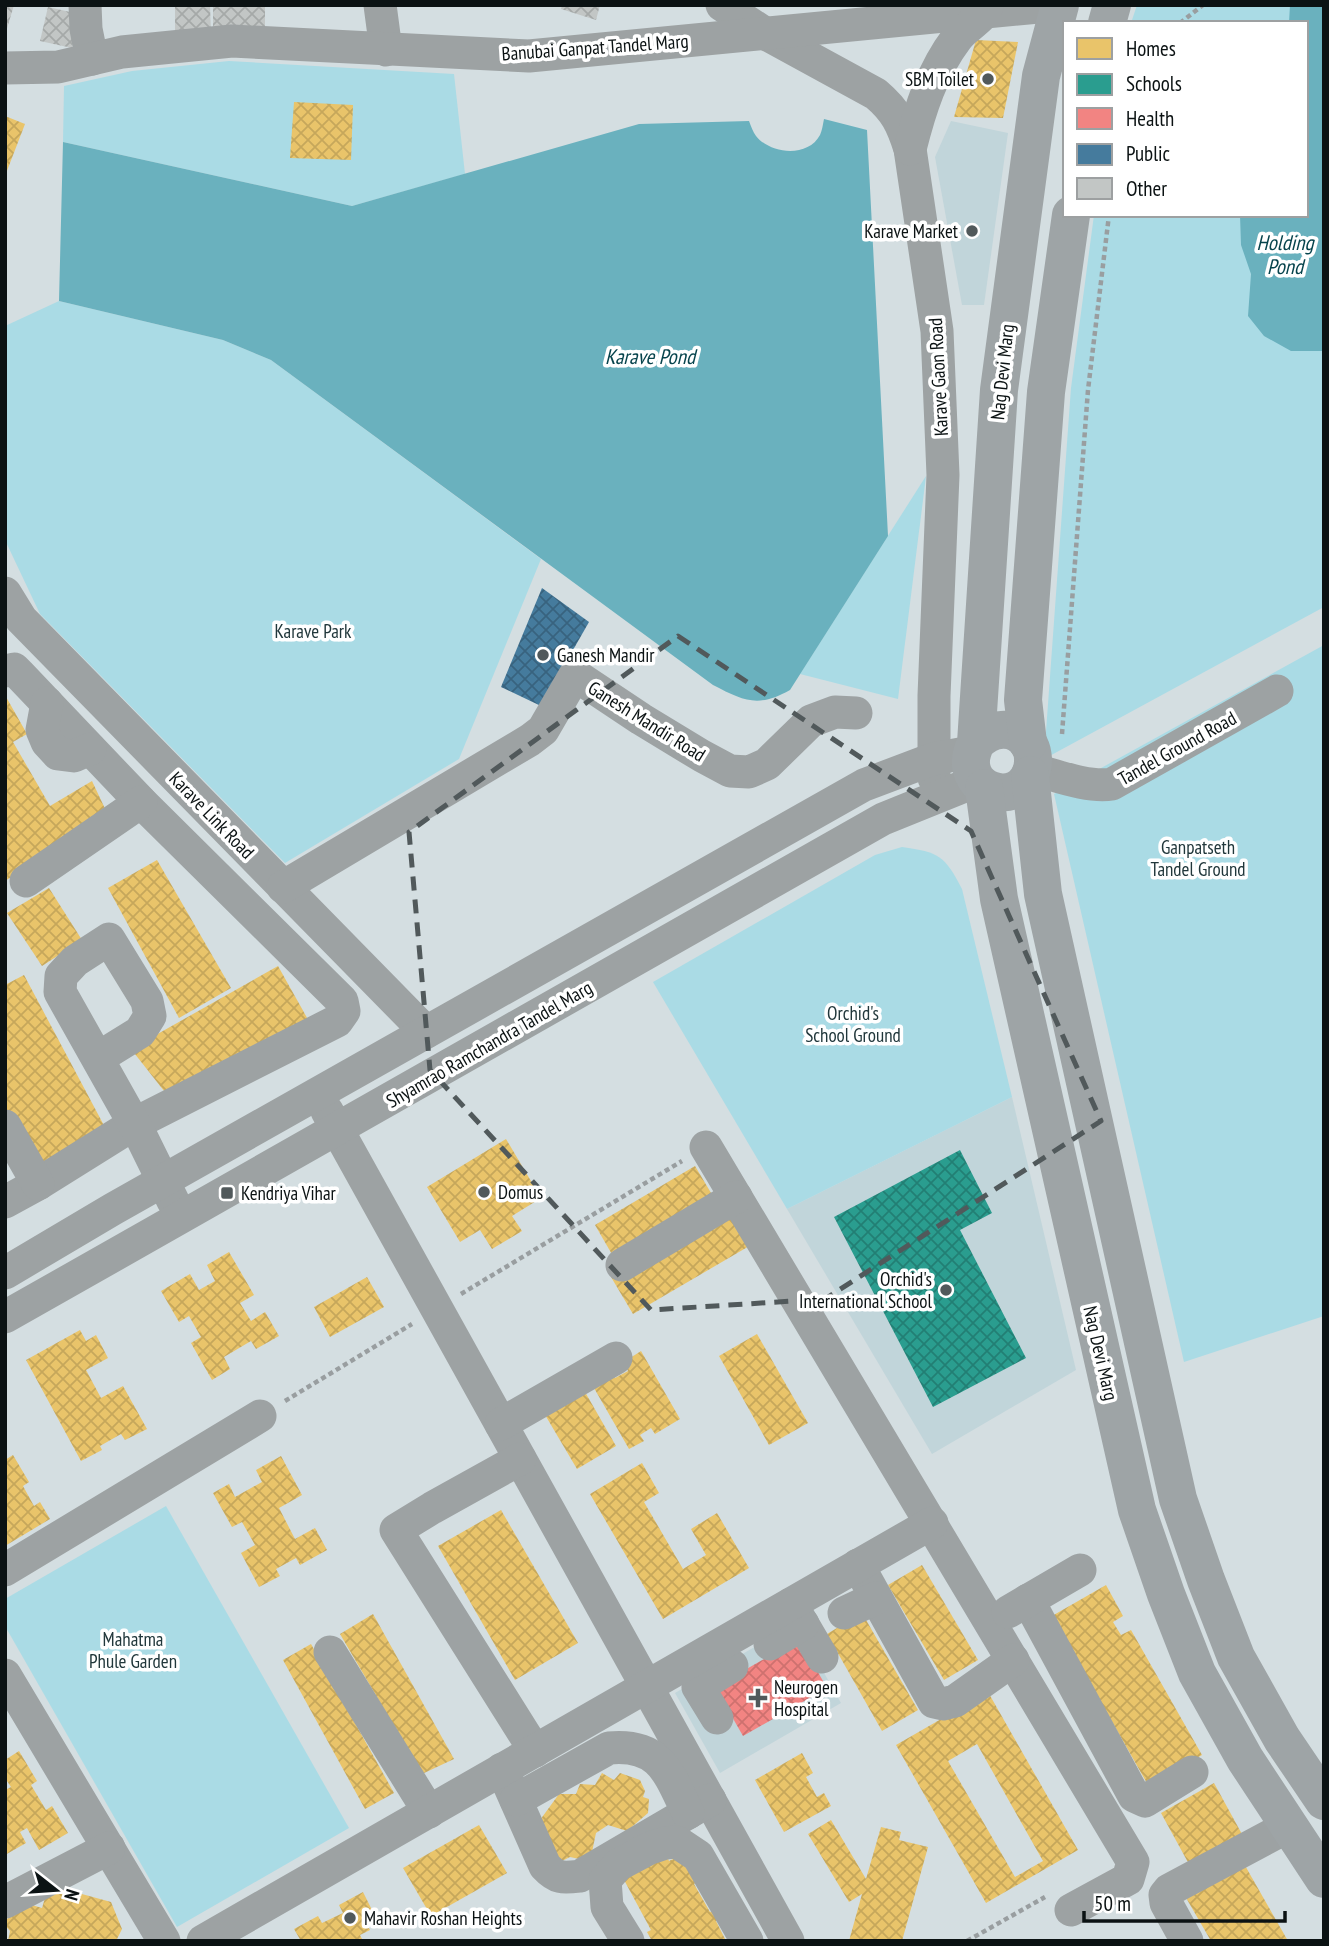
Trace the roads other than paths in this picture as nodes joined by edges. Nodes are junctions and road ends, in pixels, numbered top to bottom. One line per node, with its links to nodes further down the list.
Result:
1 (85, 5): 8 (street)
2 (380, 5): 7 (street)
3 (722, 5): 6 (street, Karave Gaon Road)
4 (1060, 5): 5 (street, Banubai Ganpat Tandel Marg); 18 (main road, Nag Devi Marg)
5 (986, 9): 6 (street, Banubai Ganpat Tandel Marg); 10 (street)
6 (766, 34): 7 (street, Banubai Ganpat Tandel Marg); 10 (street, Karave Gaon Road)
7 (386, 50): 8 (street, Banubai Ganpat Tandel Marg)
8 (92, 59): 9 (street, Banubai Ganpat Tandel Marg)
9 (5, 68)
10 (910, 149): 16 (street, Karave Gaon Road)
11 (1071, 217): 17 (main road)
12 (5, 593): 22 (street, Karave Link Road)
13 (5, 671): 20 (street)
14 (1277, 691): 17 (street, Tandel Ground Road)
15 (856, 713): 22 (street, Ganesh Mandir Road)
16 (933, 759): 18 (street, Shyamrao Ramchandra Tandel Marg); 19 (street, Karave Gaon Road); 23 (street, Shyamrao Ramchandra Tandel Marg)
17 (1030, 762): 18 (main road); 18 (main road); 65 (main road)
18 (977, 766): 19 (street, Shyamrao Ramchandra Tandel Marg); 69 (main road, Nag Devi Marg)
19 (935, 798): 28 (street, Shyamrao Ramchandra Tandel Marg)
20 (141, 802): 21 (street); 26 (street)
21 (26, 881)
22 (283, 887): 23 (street, Karave Link Road)
23 (426, 1032): 25 (street, Shyamrao Ramchandra Tandel Marg)
24 (98, 1058): 26 (street)
25 (317, 1094): 28 (street); 30 (street, Shyamrao Ramchandra Tandel Marg)
26 (134, 1124): 30 (street); 31 (street)
27 (5, 1126): 31 (street)
28 (337, 1130): 34 (street, Shyamrao Ramchandra Tandel Marg); 40 (street)
29 (706, 1147): 32 (street)
30 (162, 1181): 34 (street); 36 (street, Shyamrao Ramchandra Tandel Marg)
31 (38, 1184): 33 (street)
32 (736, 1197): 35 (street); 42 (street)
33 (5, 1202)
34 (182, 1218): 37 (street, Shyamrao Ramchandra Tandel Marg)
35 (622, 1265)
36 (5, 1273)
37 (5, 1317)
38 (616, 1357): 40 (street)
39 (260, 1416): 44 (street)
40 (501, 1424): 41 (street)
41 (520, 1459): 58 (street); 59 (street)
42 (932, 1523): 43 (street); 50 (street)
43 (858, 1565): 46 (street); 49 (street)
44 (5, 1570)
45 (1080, 1570): 47 (street)
46 (876, 1598): 48 (street); 54 (street)
47 (1028, 1600): 50 (street); 63 (street)
48 (844, 1613)
49 (797, 1614): 51 (street); 53 (street); 58 (street)
50 (990, 1622): 54 (street)
51 (770, 1644)
52 (330, 1652): 67 (street)
53 (822, 1657)
54 (1013, 1660): 68 (street)
55 (733, 1666): 57 (street)
56 (5, 1675): 70 (street)
57 (698, 1687): 58 (street); 60 (street)
58 (653, 1697): 59 (street); 60 (street)
59 (535, 1751): 61 (street)
60 (684, 1752): 66 (street)
61 (502, 1769): 64 (street); 67 (street)
62 (1192, 1772): 63 (street)
63 (1134, 1796): 68 (street)
64 (516, 1800): 66 (street); 66 (street)
65 (1324, 1801)
66 (699, 1807): 78 (street)
67 (429, 1812): 75 (street)
68 (1105, 1815): 73 (street)
69 (1289, 1826): 71 (main road, Nag Devi Marg); 79 (street)
70 (108, 1848): 72 (street); 74 (street)
71 (1324, 1879)
72 (5, 1902)
73 (1071, 1910)
74 (164, 1941)
75 (203, 1941)
76 (628, 1941): 77 (street)
77 (747, 1941)
78 (788, 1941)
79 (1187, 1941)

